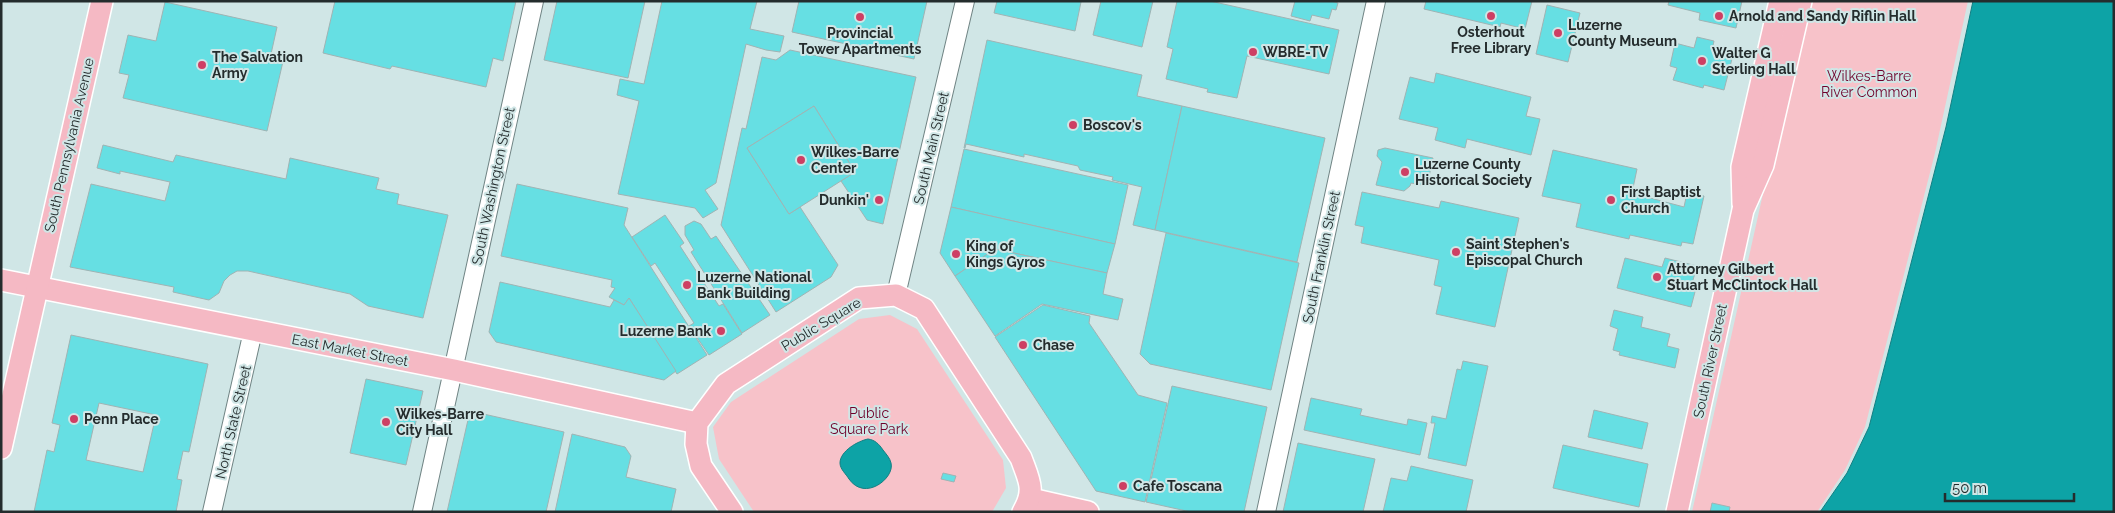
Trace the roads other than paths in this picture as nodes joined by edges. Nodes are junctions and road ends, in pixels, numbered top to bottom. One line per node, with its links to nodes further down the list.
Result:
1 (102, 1): 9 (main road, South Pennsylvania Avenue)
2 (534, 1): 12 (street, South Washington Street)
3 (966, 1): 10 (street, South Main Street)
4 (1376, 1): 20 (street, South Franklin Street)
5 (1780, 1): 7 (main road, South River Street)
6 (1801, 1): 7 (main road, South River Street)
7 (1743, 210): 21 (main road, South River Street)
8 (1, 280): 9 (main road, East Market Street)
9 (37, 288): 11 (main road, East Market Street); 14 (main road, South Pennsylvania Avenue)
10 (896, 295): 13 (main road, Public Square); 15 (main road)
11 (253, 331): 12 (main road, East Market Street); 16 (street, North State Street)
12 (454, 370): 13 (main road, East Market Street); 17 (street, South Washington Street)
13 (697, 423): 18 (main road)
14 (1, 448)
15 (1027, 505): 19 (main road)
16 (212, 512)
17 (422, 512)
18 (732, 512)
19 (1088, 512)
20 (1266, 512)
21 (1677, 512)

